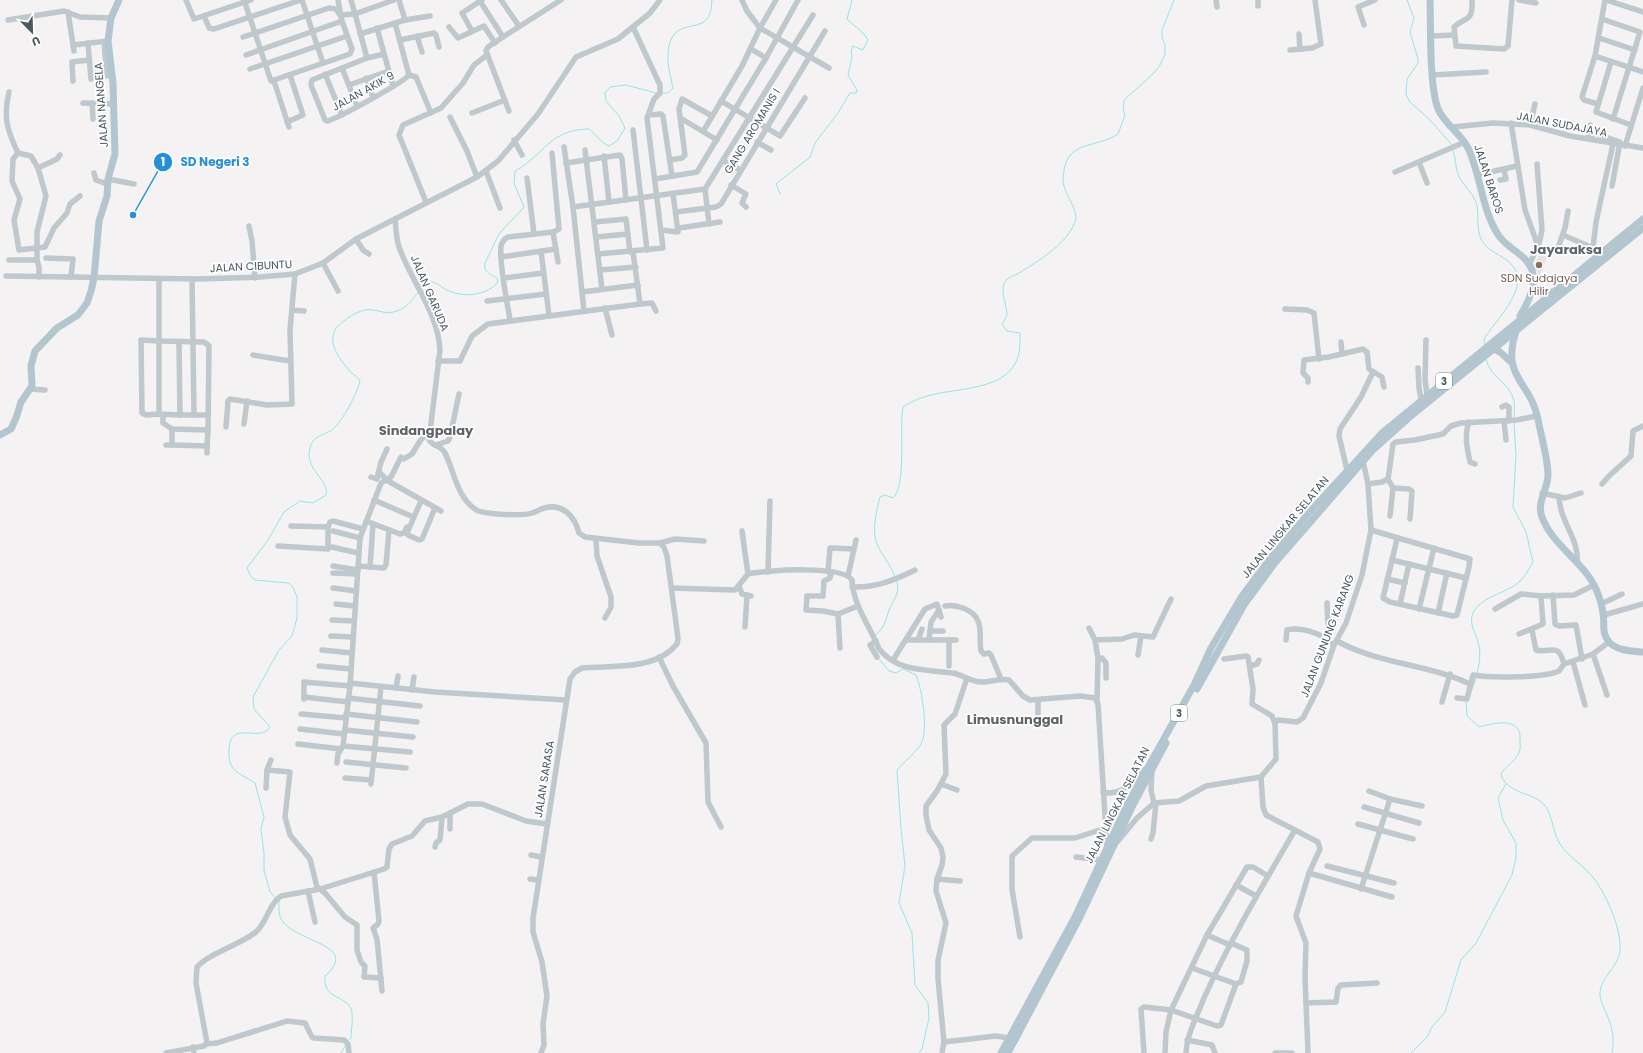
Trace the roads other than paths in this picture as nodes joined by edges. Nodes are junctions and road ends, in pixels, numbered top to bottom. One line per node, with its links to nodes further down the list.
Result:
1 (119, 0): 35 (main road, JALAN NANGELA)
2 (186, 0): 31 (street)
3 (251, 0): 23 (street)
4 (301, 0): 32 (street); 36 (street)
5 (338, 0): 34 (street)
6 (352, 0): 29 (street)
7 (394, 0): 29 (street)
8 (399, 0): 39 (street)
9 (501, 0): 42 (street)
10 (559, 0): 42 (street)
11 (660, 0): 44 (street)
12 (742, 0): 46 (street)
13 (776, 0): 46 (street)
14 (798, 0): 60 (street)
15 (1216, 0): 26 (street)
16 (1315, 0): 73 (street)
17 (1375, 0): 41 (street)
18 (1430, 0): 57 (main road, JALAN BAROS)
19 (1472, 0): 54 (street)
20 (1512, 0): 54 (street)
21 (1519, 0): 25 (street)
22 (1606, 0): 28 (street); 37 (street)
23 (244, 1): 31 (street); 36 (street)
24 (481, 1): 47 (street); 59 (street)
25 (1536, 3)
26 (1216, 7)
27 (68, 12): 35 (street); 38 (street); 66 (street)
28 (1643, 12)
29 (354, 14): 34 (street); 52 (street)
30 (813, 15): 69 (street)
31 (204, 16): 36 (street)
32 (308, 16): 34 (street); 49 (street); 50 (street)
33 (430, 16): 39 (street)
34 (342, 17): 49 (street); 55 (street)
35 (111, 18): 63 (main road, JALAN NANGELA)
36 (250, 18): 50 (street)
37 (1602, 19): 51 (street); 61 (street)
38 (8, 20)
39 (404, 20): 40 (street)
40 (395, 23): 45 (street); 62 (street)
41 (1364, 25)
42 (519, 26): 59 (street)
43 (449, 27): 47 (street)
44 (633, 27): 123 (street); 139 (street)
45 (377, 28): 52 (street); 77 (street)
46 (760, 28): 60 (street); 70 (street)
47 (472, 31): 64 (street)
48 (825, 31): 81 (street, GANG AROMANIS I)
49 (313, 32): 67 (street); 71 (street)
50 (254, 33): 58 (street); 71 (street)
51 (1642, 33): 74 (street)
52 (360, 34): 82 (street)
53 (1299, 34): 73 (street)
54 (1454, 35): 57 (street)
55 (347, 36): 67 (street); 86 (street)
56 (416, 36): 62 (street); 68 (street); 76 (street)
57 (1432, 36): 98 (main road, JALAN BAROS)
58 (243, 37)
59 (503, 37): 64 (street)
60 (776, 38): 69 (street); 83 (street)
61 (1598, 38): 74 (street); 80 (street)
62 (400, 40): 97 (street)
63 (106, 42): 65 (street); 99 (street); 114 (main road, JALAN NANGELA)
64 (495, 43): 79 (street)
65 (88, 44): 66 (street); 84 (street)
66 (72, 45): 75 (street)
67 (318, 46): 86 (street); 87 (street)
68 (438, 46)
69 (792, 47): 81 (street); 126 (street)
70 (751, 49): 83 (street); 111 (street)
71 (259, 50): 78 (street); 87 (street)
72 (1290, 50): 73 (street)
73 (1300, 50)
74 (1635, 50): 88 (street)
75 (74, 51)
76 (422, 52)
77 (384, 54): 82 (street); 92 (street)
78 (246, 55)
79 (487, 55): 110 (street); 120 (street)
80 (1595, 56): 85 (street); 116 (street)
81 (809, 57): 90 (street); 134 (street, GANG AROMANIS I)
82 (367, 58): 89 (street)
83 (766, 58): 118 (street)
84 (89, 60): 101 (street); 102 (street)
85 (1612, 62): 88 (street); 116 (street)
86 (323, 63): 96 (street)
87 (265, 65): 91 (street); 103 (street)
88 (1630, 67): 94 (street); 129 (street)
89 (342, 68): 95 (street); 104 (street)
90 (829, 68)
91 (250, 69)
92 (389, 71): 100 (street); 105 (street)
93 (1486, 72): 98 (street)
94 (1643, 72)
95 (325, 74): 122 (street); 122 (street, JALAN AKIK 9)
96 (290, 75): 103 (street); 103 (street)
97 (409, 75): 105 (street, JALAN AKIK 9); 120 (street)
98 (1433, 75): 135 (main road, JALAN BAROS)
99 (107, 76)
100 (366, 78): 104 (street); 108 (street)
101 (91, 79)
102 (73, 81)
103 (274, 81)
104 (349, 85): 117 (street)
105 (393, 86): 108 (street, JALAN AKIK 9)
106 (1643, 88): 133 (street)
107 (9, 92): 149 (street)
108 (373, 97): 117 (street, JALAN AKIK 9)
109 (805, 98): 134 (street)
110 (505, 100): 119 (street); 121 (street)
111 (721, 101): 118 (street); 124 (street)
112 (84, 103): 113 (street)
113 (92, 103): 114 (street); 127 (street)
114 (114, 104): 173 (main road, JALAN NANGELA)
115 (1535, 104): 131 (street)
116 (1598, 104): 129 (street)
117 (357, 106): 122 (street, JALAN AKIK 9)
118 (735, 110): 126 (street); 140 (street)
119 (509, 111)
120 (431, 113): 184 (street)
121 (472, 113)
122 (342, 115)
123 (649, 115): 155 (street); 171 (street)
124 (712, 116): 128 (street); 137 (street)
125 (450, 117): 168 (street)
126 (750, 118): 134 (street); 156 (street)
127 (93, 119)
128 (682, 119): 137 (street); 155 (street)
129 (1613, 119): 133 (street)
130 (1511, 123): 131 (street, JALAN SUDAJAYA); 135 (street, JALAN SUDAJAYA); 160 (street)
131 (1530, 125): 138 (street, JALAN SUDAJAYA)
132 (1590, 125): 138 (street)
133 (1631, 125): 144 (street)
134 (766, 127): 141 (street, GANG AROMANIS I)
135 (1453, 127): 142 (main road, JALAN BAROS)
136 (633, 130): 182 (street)
137 (704, 130): 140 (street)
138 (1589, 139): 143 (street, JALAN SUDAJAYA); 144 (street)
139 (514, 140): 152 (street); 163 (street)
140 (717, 140): 169 (street)
141 (757, 142): 148 (street); 164 (street, GANG AROMANIS I)
142 (1465, 142): 157 (street); 167 (main road, JALAN BAROS)
143 (1613, 144): 144 (street, JALAN SUDAJAYA); 205 (street)
144 (1622, 146): 146 (street, JALAN SUDAJAYA); 177 (street)
145 (564, 147): 158 (street)
146 (1643, 148)
147 (585, 150): 154 (street)
148 (771, 150)
149 (18, 153): 161 (street); 209 (street)
150 (552, 153): 202 (street)
151 (60, 155): 161 (street)
152 (522, 155)
153 (604, 156): 154 (street); 183 (street); 185 (street)
154 (586, 159): 158 (street); 186 (street)
155 (670, 160): 169 (street)
156 (724, 161): 164 (street); 178 (street)
157 (1419, 162): 165 (street); 174 (street)
158 (566, 163): 187 (street)
159 (1537, 164): 208 (street)
160 (1517, 166): 162 (street); 208 (street)
161 (38, 168): 209 (street)
162 (1504, 169): 167 (street); 172 (street)
163 (486, 170): 168 (street); 189 (street)
164 (740, 170): 176 (street, GANG AROMANIS I)
165 (1395, 172)
166 (94, 173): 173 (street)
167 (1476, 175): 223 (main road, JALAN BAROS)
168 (477, 176): 184 (street)
169 (672, 176): 171 (street)
170 (527, 178): 203 (street)
171 (654, 178): 181 (street)
172 (1500, 180)
173 (108, 182): 175 (street); 231 (main road, JALAN NANGELA)
174 (1427, 183)
175 (134, 184)
176 (731, 185): 188 (street); 190 (street, GANG AROMANIS I)
177 (1612, 186)
178 (705, 189): 179 (street); 190 (street)
179 (673, 194): 181 (street); 192 (street)
180 (80, 196): 209 (street)
181 (656, 196): 182 (street); 201 (street)
182 (641, 199): 183 (street); 212 (street)
183 (626, 200): 185 (street)
184 (426, 202): 193 (street)
185 (609, 202): 186 (street)
186 (592, 204): 187 (street); 195 (street)
187 (573, 207): 240 (street)
188 (746, 207)
189 (500, 208)
190 (707, 208): 192 (street, GANG AROMANIS I); 197 (street)
191 (1568, 211): 205 (street)
192 (676, 212): 199 (street)
193 (395, 219): 206 (street, JALAN CIBUNTU); 267 (street, JALAN GARUDA)
194 (1643, 219): 242 (main road, 3)
195 (595, 222): 204 (street); 207 (street)
196 (720, 222): 197 (street)
197 (709, 224): 199 (street)
198 (248, 226): 232 (street)
199 (679, 228): 201 (street)
200 (1643, 228): 242 (main road, 3)
201 (661, 230): 212 (street)
202 (553, 232): 203 (street); 211 (street)
203 (534, 234): 217 (street)
204 (628, 234): 207 (street); 214 (street)
205 (1563, 235): 210 (street)
206 (356, 238): 215 (street); 222 (street, JALAN CIBUNTU)
207 (596, 238): 216 (street)
208 (1538, 246): 223 (street)
209 (37, 247): 220 (street)
210 (1558, 248)
211 (556, 249): 213 (street); 221 (street)
212 (647, 250): 214 (street)
213 (541, 251): 217 (street); 226 (street)
214 (632, 252): 216 (street); 224 (street)
215 (369, 254)
216 (598, 254): 225 (street)
217 (501, 257): 233 (street)
218 (46, 258): 230 (street)
219 (9, 260): 220 (street)
220 (36, 260): 229 (street)
221 (558, 262)
222 (323, 263): 227 (street, JALAN CIBUNTU); 239 (street)
223 (1529, 265): 237 (main road)
224 (636, 267): 225 (street); 236 (street)
225 (600, 270): 238 (street)
226 (544, 273): 233 (street); 241 (street)
227 (295, 274): 232 (street, JALAN CIBUNTU); 248 (street)
228 (6, 276): 229 (street, JALAN CIBUNTU)
229 (39, 277): 230 (street, JALAN CIBUNTU)
230 (71, 277): 231 (street, JALAN CIBUNTU)
231 (94, 278): 234 (street, JALAN CIBUNTU); 273 (main road, JALAN NANGELA)
232 (255, 278): 235 (street, JALAN CIBUNTU)
233 (504, 278): 243 (street)
234 (159, 279): 235 (street, JALAN CIBUNTU); 258 (street)
235 (192, 279): 260 (street)
236 (638, 285): 238 (street); 245 (street)
237 (1533, 287): 242 (main road); 254 (main road)
238 (602, 289): 240 (street)
239 (338, 291)
240 (582, 292): 250 (street)
241 (546, 294): 243 (street); 252 (street)
242 (1556, 294): 254 (main road, JALAN LINGKAR SELATAN / 3); 255 (main road, JALAN LINGKAR SELATAN / 3)
243 (507, 299): 244 (street); 253 (street)
244 (487, 301)
245 (640, 304): 246 (street); 251 (street)
246 (605, 308): 250 (street); 256 (street)
247 (1285, 309): 265 (street)
248 (292, 310): 249 (street); 266 (street)
249 (304, 311)
250 (584, 311): 252 (street)
251 (656, 311)
252 (549, 315): 253 (street)
253 (510, 320): 267 (street)
254 (1514, 324): 276 (main road, JALAN LINGKAR SELATAN / 3)
255 (1516, 331): 262 (main road, JALAN LINGKAR SELATAN / 3); 268 (main road)
256 (612, 335)
257 (1426, 340): 276 (street)
258 (159, 341): 259 (street); 281 (street); 281 (street)
259 (179, 342): 260 (street); 282 (street)
260 (193, 342): 280 (street); 283 (street)
261 (1341, 342): 263 (street)
262 (1491, 351): 268 (main road); 292 (main road, JALAN LINGKAR SELATAN / 3)
263 (1342, 354): 265 (street); 270 (street)
264 (253, 355): 266 (street)
265 (1319, 359): 271 (street)
266 (290, 360): 278 (street)
267 (438, 362): 293 (street, JALAN GARUDA)
268 (1511, 362): 284 (main road)
269 (1418, 368): 277 (street)
270 (1373, 372): 272 (street); 303 (street)
271 (1308, 382)
272 (1384, 387)
273 (30, 389): 274 (street); 294 (main road, JALAN NANGELA)
274 (45, 390)
275 (458, 394): 297 (street)
276 (1428, 394): 277 (main road, JALAN LINGKAR SELATAN / 3)
277 (1421, 399): 303 (main road, JALAN LINGKAR SELATAN / 3)
278 (247, 401): 287 (street); 289 (street)
279 (1502, 407): 285 (street)
280 (194, 414): 282 (street); 283 (street)
281 (161, 415): 282 (street); 290 (street)
282 (180, 415)
283 (208, 415): 291 (street)
284 (1537, 416): 285 (street); 311 (main road)
285 (1511, 421): 286 (street); 295 (street)
286 (1469, 422): 296 (street); 302 (street)
287 (244, 424)
288 (1643, 426): 309 (street)
289 (226, 427)
290 (172, 429): 291 (street); 298 (street)
291 (208, 430): 298 (street)
292 (1394, 430): 296 (street); 301 (main road, JALAN LINGKAR SELATAN / 3)
293 (429, 431): 297 (street); 307 (street)
294 (0, 436)
295 (1506, 440)
296 (1396, 442): 306 (street)
297 (436, 445): 333 (street)
298 (207, 446): 300 (street)
299 (387, 449): 304 (street)
300 (207, 453)
301 (1363, 461): 308 (street, JALAN GUNUNG KARANG); 343 (main road, JALAN LINGKAR SELATAN / 3)
302 (1475, 464)
303 (1347, 470): 343 (main road, JALAN LINGKAR SELATAN / 3)
304 (379, 472): 305 (street); 307 (street)
305 (371, 477)
306 (1388, 479): 308 (street); 310 (street)
307 (388, 480): 314 (street); 315 (street)
308 (1368, 484): 328 (street, JALAN GUNUNG KARANG)
309 (1602, 484)
310 (1393, 488): 320 (street); 321 (street)
311 (1542, 492): 313 (street); 344 (main road)
312 (1581, 493): 313 (street)
313 (1559, 497): 344 (street)
314 (374, 500): 319 (street); 322 (street)
315 (420, 500): 317 (street); 317 (street); 319 (street)
316 (770, 501): 351 (street)
317 (435, 508): 318 (street)
318 (441, 511)
319 (411, 516): 327 (street)
320 (1390, 516)
321 (1410, 519)
322 (366, 521): 323 (street); 326 (street)
323 (373, 524): 327 (street); 347 (street)
324 (291, 526): 325 (street)
325 (328, 527): 326 (street); 337 (street)
326 (363, 529): 331 (street)
327 (389, 530): 347 (street)
328 (1371, 530): 332 (street); 408 (street, JALAN GUNUNG KARANG)
329 (333, 531): 331 (street)
330 (742, 531): 355 (street)
331 (360, 538): 341 (street)
332 (1396, 539): 339 (street); 342 (street)
333 (596, 540): 336 (street); 385 (street)
334 (856, 540): 340 (street)
335 (704, 541): 336 (street)
336 (660, 543): 364 (street)
337 (278, 546)
338 (332, 547): 341 (street)
339 (1434, 548): 348 (street); 357 (street)
340 (854, 549): 352 (street); 356 (street)
341 (358, 553): 349 (street)
342 (1392, 560): 345 (street); 358 (street)
343 (1271, 562): 468 (main road, JALAN LINGKAR SELATAN / 3)
344 (1576, 562): 360 (main road)
345 (1409, 564): 348 (street); 359 (street)
346 (333, 566): 349 (street)
347 (370, 567): 349 (street)
348 (1428, 568): 354 (street); 378 (street)
349 (358, 570): 353 (street); 365 (street)
350 (915, 570): 362 (street)
351 (768, 572): 352 (street); 355 (street)
352 (830, 572): 356 (street); 382 (street)
353 (333, 573)
354 (1447, 573): 357 (street); 381 (street)
355 (748, 574): 361 (street)
356 (848, 576): 362 (street)
357 (1466, 578): 381 (street)
358 (1387, 579): 359 (street); 372 (street)
359 (1405, 583): 372 (street)
360 (1594, 585): 367 (street); 373 (main road)
361 (739, 586): 364 (street); 388 (street)
362 (852, 587): 376 (street)
363 (333, 588): 365 (street)
364 (672, 588): 416 (street, JALAN SARASA)
365 (356, 590): 375 (street)
366 (1622, 594): 373 (street)
367 (1553, 595): 368 (street); 419 (street)
368 (1541, 596): 379 (street); 391 (street)
369 (1171, 599): 396 (street)
370 (1327, 603): 398 (street)
371 (336, 604): 375 (street)
372 (1400, 604): 378 (street)
373 (1602, 604): 383 (main road)
374 (1643, 604): 383 (street)
375 (355, 606): 387 (street)
376 (858, 606): 382 (street); 407 (street)
377 (945, 606): 433 (street)
378 (1419, 609): 381 (street)
379 (1495, 609)
380 (939, 610): 384 (street); 392 (street); 399 (street)
381 (1438, 613)
382 (838, 614): 409 (street)
383 (1604, 615): 406 (main road)
384 (940, 617)
385 (605, 618)
386 (332, 620): 387 (street)
387 (354, 622): 397 (street)
388 (745, 627)
389 (1089, 628): 404 (street)
390 (922, 629): 400 (street)
391 (1532, 630): 394 (street); 423 (street)
392 (930, 631): 393 (street); 401 (street)
393 (944, 631)
394 (1519, 634)
395 (330, 636): 397 (street)
396 (1141, 636): 404 (street); 414 (street)
397 (353, 637): 412 (street)
398 (1324, 638): 405 (street); 408 (street)
399 (907, 640): 400 (street); 420 (street)
400 (918, 640): 401 (street)
401 (930, 640): 402 (street)
402 (949, 640): 403 (street); 425 (street)
403 (956, 640)
404 (1096, 640): 417 (street)
405 (1286, 640)
406 (1609, 642): 411 (main road); 413 (street)
407 (874, 643): 415 (street); 420 (street)
408 (1335, 643): 428 (street); 454 (street, JALAN GUNUNG KARANG)
409 (840, 648)
410 (322, 650): 412 (street)
411 (1643, 652)
412 (352, 653): 427 (street)
413 (1593, 654): 419 (street); 439 (street)
414 (1138, 655)
415 (877, 656)
416 (659, 657): 442 (street, JALAN SARASA); 487 (street)
417 (1098, 658): 432 (street); 443 (street)
418 (1224, 659): 426 (street)
419 (1582, 659): 422 (street)
420 (893, 660): 431 (street)
421 (1259, 660): 426 (street)
422 (1573, 662): 423 (street); 447 (street)
423 (1564, 664): 435 (street)
424 (319, 666): 427 (street)
425 (949, 666)
426 (1250, 666): 454 (street)
427 (351, 669): 434 (street)
428 (1450, 674): 435 (street); 446 (street)
429 (398, 676): 437 (street)
430 (414, 677): 438 (street)
431 (967, 678): 433 (street); 472 (street)
432 (1106, 678)
433 (1001, 679): 445 (street)
434 (350, 684): 436 (street); 441 (street); 441 (street)
435 (1470, 684): 440 (street)
436 (381, 686): 437 (street); 444 (street)
437 (396, 688): 438 (street)
438 (412, 690): 442 (street)
439 (1607, 695)
440 (1457, 698)
441 (348, 700): 444 (street); 450 (street)
442 (566, 700): 485 (street, JALAN SARASA)
443 (1097, 700): 445 (street); 476 (street)
444 (379, 701): 448 (street); 452 (street)
445 (1038, 701): 451 (street)
446 (1442, 702)
447 (1585, 705)
448 (420, 706)
449 (301, 714): 450 (street)
450 (346, 716): 452 (street); 456 (street)
451 (1038, 716)
452 (378, 718): 453 (street); 457 (street)
453 (417, 722)
454 (1275, 724): 470 (street)
455 (300, 729): 456 (street)
456 (345, 732): 457 (street); 460 (street)
457 (377, 733): 458 (street); 461 (street)
458 (413, 737)
459 (298, 744): 460 (street)
460 (342, 748): 461 (street); 465 (street)
461 (375, 749): 462 (street); 466 (street)
462 (410, 752)
463 (271, 760): 469 (street)
464 (346, 762): 466 (street)
465 (337, 763)
466 (374, 764): 467 (street); 471 (street)
467 (406, 768)
468 (1150, 768): 476 (street); 478 (street); 495 (main road, JALAN LINGKAR SELATAN / 3)
469 (267, 770): 473 (street); 511 (street)
470 (1261, 777): 478 (street); 490 (street)
471 (346, 778)
472 (941, 784): 474 (street); 506 (street)
473 (266, 788)
474 (958, 790)
475 (1369, 791): 477 (street)
476 (1103, 792): 488 (street)
477 (1390, 799): 479 (street); 482 (street)
478 (1155, 803): 493 (street); 495 (street)
479 (1422, 806)
480 (1364, 807): 482 (street)
481 (450, 813): 483 (street); 485 (street); 489 (street)
482 (1386, 814): 484 (street); 491 (street)
483 (442, 817): 494 (street); 501 (street)
484 (1420, 823)
485 (547, 824): 497 (street, JALAN SARASA)
486 (1358, 824): 491 (street)
487 (721, 827)
488 (1106, 828): 495 (street); 518 (street)
489 (450, 829)
490 (1295, 830): 502 (street); 504 (street)
491 (1380, 830): 492 (street); 503 (street)
492 (1413, 838)
493 (1151, 839)
494 (435, 847)
495 (1109, 848): 499 (main road, JALAN LINGKAR SELATAN / 3); 523 (main road, JALAN LINGKAR SELATAN / 3)
496 (531, 855): 497 (street)
497 (541, 857): 507 (street, JALAN SARASA)
498 (1076, 857): 499 (street)
499 (1101, 860): 523 (main road, JALAN LINGKAR SELATAN / 3)
500 (1327, 866): 503 (street)
501 (374, 872): 511 (street); 522 (street)
502 (1309, 873): 512 (street); 527 (street)
503 (1366, 875): 509 (street); 512 (street)
504 (1268, 876): 510 (street); 514 (street)
505 (530, 879): 507 (street)
506 (937, 879): 508 (street); 532 (street)
507 (537, 880): 537 (street, JALAN SARASA)
508 (960, 881)
509 (1394, 882)
510 (1236, 885): 514 (street); 517 (street)
511 (320, 889): 513 (street); 522 (street)
512 (1361, 889): 515 (street)
513 (308, 891): 516 (street); 533 (street)
514 (1256, 896): 519 (street)
515 (1392, 897)
516 (315, 922)
517 (1207, 935): 519 (street); 520 (street)
518 (1020, 937)
519 (1230, 944): 521 (street); 525 (street)
520 (1192, 968): 521 (street); 528 (street)
521 (1214, 976): 525 (street); 529 (street)
522 (381, 978): 526 (street)
523 (1045, 979): 530 (main road, JALAN LINGKAR SELATAN / 3); 540 (main road, JALAN LINGKAR SELATAN / 3)
524 (1377, 983): 527 (street)
525 (1236, 984): 529 (street)
526 (382, 991)
527 (1306, 1003): 547 (street)
528 (1172, 1010): 529 (street); 541 (street); 542 (street)
529 (1196, 1018): 531 (street)
530 (1009, 1038): 532 (street); 539 (main road, JALAN LINGKAR SELATAN / 3)
531 (1187, 1040): 543 (street); 544 (street)
532 (944, 1042): 538 (street)
533 (206, 1044): 534 (street); 536 (street)
534 (194, 1050): 535 (street)
535 (166, 1053)
536 (349, 1053)
537 (541, 1053)
538 (942, 1053)
539 (1001, 1053)
540 (1008, 1053)
541 (1144, 1053)
542 (1165, 1053)
543 (1186, 1053)
544 (1215, 1053)
545 (1275, 1053): 546 (street)
546 (1292, 1053)
547 (1308, 1053)

